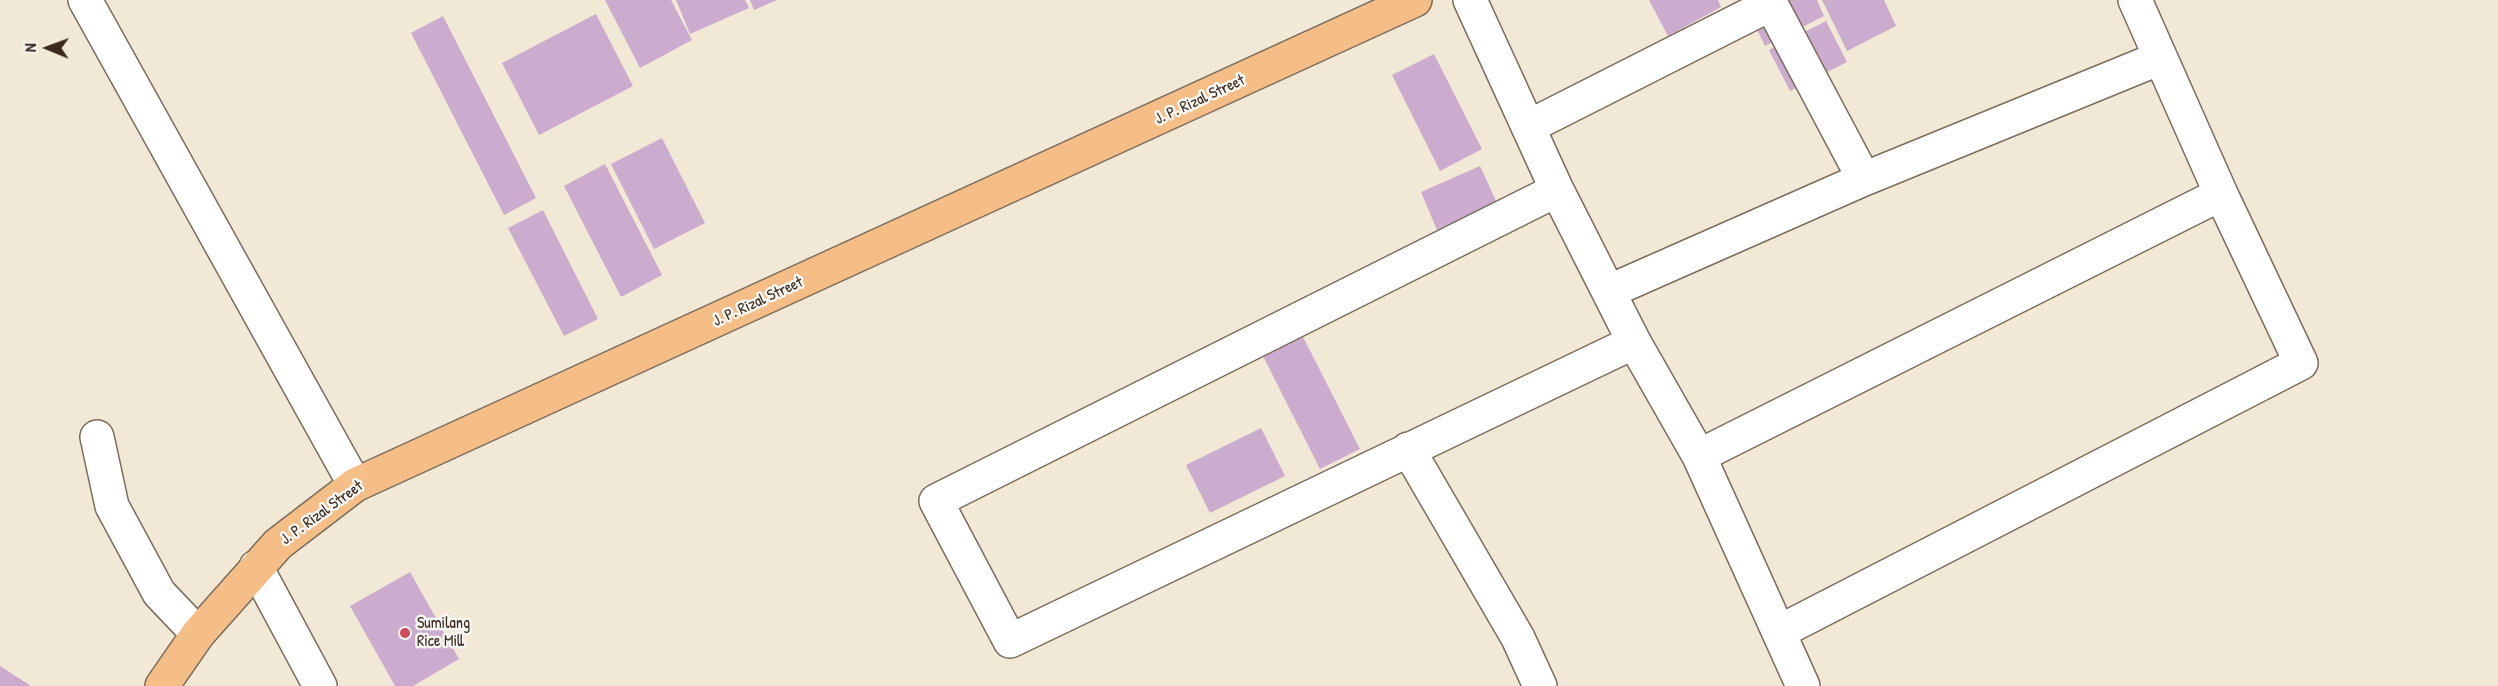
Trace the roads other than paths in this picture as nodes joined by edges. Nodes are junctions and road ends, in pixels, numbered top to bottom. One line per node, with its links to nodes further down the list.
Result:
1 (85, 0): 15 (street)
2 (1415, 0): 15 (main road, J. P. Rizal Street)
3 (1470, 0): 6 (street)
4 (2135, 0): 5 (street)
5 (2160, 58): 7 (street); 9 (street)
6 (1528, 127): 7 (street); 8 (street)
7 (1864, 179): 10 (street)
8 (1557, 190): 10 (street); 13 (street)
9 (2221, 194): 14 (street); 17 (street)
10 (1610, 291): 11 (street)
11 (1634, 342): 13 (street); 14 (street)
12 (97, 437): 18 (street)
13 (1408, 449): 21 (street)
14 (1699, 456): 17 (street)
15 (355, 485): 16 (main road, J. P. Rizal Street)
16 (256, 567): 18 (main road, J. P. Rizal Street); 20 (street)
17 (1779, 632): 22 (street)
18 (198, 634): 19 (main road, J. P. Rizal Street)
19 (162, 686)
20 (320, 686)
21 (1540, 686)
22 (1803, 686)

